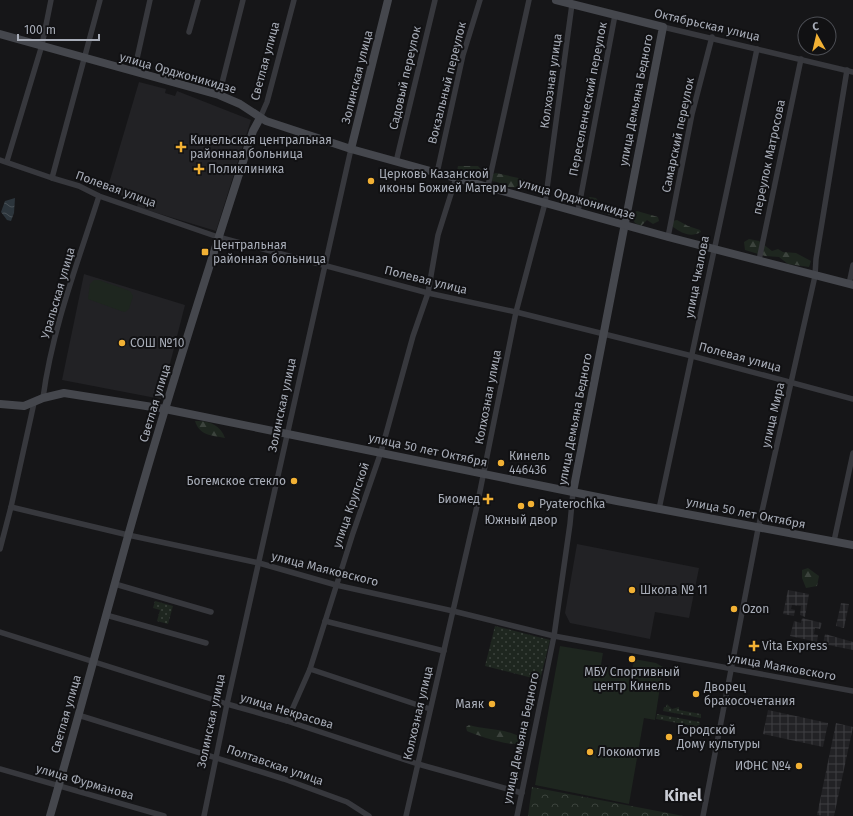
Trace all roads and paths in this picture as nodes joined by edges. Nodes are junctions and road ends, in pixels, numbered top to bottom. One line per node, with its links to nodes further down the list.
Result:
1 (51, 0): 18 (street)
2 (100, 0): 20 (street)
3 (150, 0): 23 (street)
4 (198, 0): 15 (street)
5 (243, 0): 25 (street)
6 (294, 0): 26 (street, Светлая улица)
7 (388, 0): 27 (main road, Золинская улица)
8 (435, 0): 30 (street, Садовый переулок)
9 (480, 0): 31 (street, Вокзальный переулок)
10 (529, 0): 34 (street)
11 (556, 0): 12 (main road, Октябрьская улица)
12 (572, 4): 13 (main road, Октябрьская улица); 36 (street, Колхозная улица)
13 (615, 15): 14 (main road, Октябрьская улица); 37 (street, Переселенческий переулок)
14 (663, 27): 17 (street, Октябрьская улица); 38 (main road, улица Демьяна Бедного)
15 (190, 32)
16 (0, 34): 18 (main road, улица Орджоникидзе)
17 (712, 37): 19 (street, Октябрьская улица); 40 (street, Самарский переулок)
18 (42, 46): 20 (main road, улица Орджоникидзе); 29 (street)
19 (757, 49): 21 (street, Октябрьская улица); 41 (street, улица Чкалова)
20 (86, 59): 23 (main road, улица Орджоникидзе); 32 (street)
21 (801, 59): 22 (street, Октябрьская улица); 42 (street, переулок Матросова)
22 (847, 70): 24 (street, Октябрьская улица); 45 (street, улица Мира)
23 (134, 72): 25 (main road, улица Орджоникидзе)
24 (853, 72)
25 (219, 96): 26 (main road, улица Орджоникидзе)
26 (260, 118): 27 (main road, улица Орджоникидзе); 39 (main road, Светлая улица)
27 (352, 149): 30 (main road, улица Орджоникидзе); 44 (street, Золинская улица)
28 (0, 160): 29 (street, Полевая улица)
29 (7, 162): 32 (street, Полевая улица)
30 (396, 162): 31 (main road, улица Орджоникидзе)
31 (437, 172): 33 (main road, улица Орджоникидзе)
32 (52, 178): 35 (street, Полевая улица)
33 (456, 178): 34 (main road, улица Орджоникидзе); 47 (street, улица Крупской)
34 (488, 186): 36 (main road, улица Орджоникидзе)
35 (99, 196): 39 (street, Полевая улица); 52 (street, Уральская улица)
36 (545, 203): 37 (main road, улица Орджоникидзе); 48 (street, Колхозная улица)
37 (578, 211): 38 (main road, улица Орджоникидзе)
38 (624, 225): 40 (main road, улица Орджоникидзе); 49 (main road, улица Демьяна Бедного)
39 (218, 237): 44 (street, Полевая улица); 56 (main road, Светлая улица)
40 (668, 237): 41 (main road, улица Орджоникидзе)
41 (714, 248): 42 (main road, улица Орджоникидзе); 50 (street, улица Чкалова)
42 (759, 260): 45 (main road, улица Орджоникидзе)
43 (853, 265): 46 (street)
44 (325, 266): 47 (street, Полевая улица); 57 (street, Золинская улица)
45 (815, 276): 46 (main road, улица Орджоникидзе); 51 (street, улица Мира)
46 (851, 285)
47 (428, 293): 48 (street, Полевая улица); 58 (street, улица Крупской)
48 (516, 312): 49 (street, Полевая улица); 60 (street, Колхозная улица)
49 (602, 334): 50 (street, Полевая улица); 61 (main road, улица Демьяна Бедного)
50 (692, 356): 51 (street, Полевая улица); 63 (street, улица Чкалова)
51 (792, 382): 53 (street, Полевая улица); 64 (street, улица Мира)
52 (43, 398): 54 (main road, улица 50 лет Октября); 56 (main road, улица 50 лет Октября)
53 (853, 399)
54 (34, 403): 55 (main road, улица 50 лет Октября); 62 (street)
55 (0, 404)
56 (165, 409): 57 (main road, улица 50 лет Октября); 65 (main road, Светлая улица)
57 (288, 433): 58 (main road, улица 50 лет Октября); 69 (street, Золинская улица)
58 (381, 452): 60 (main road, улица 50 лет Октября); 71 (street, улица Крупской)
59 (853, 453): 66 (street)
60 (484, 474): 61 (main road, улица 50 лет Октября); 72 (street, Колхозная улица)
61 (573, 492): 63 (main road, улица 50 лет Октября); 77 (street, улица Демьяна Бедного)
62 (11, 507): 65 (street, улица Маяковского); 68 (street)
63 (659, 509): 64 (main road, улица 50 лет Октября)
64 (758, 529): 66 (main road, улица 50 лет Октября); 82 (street, улица Мира)
65 (128, 535): 69 (street, улица Маяковского); 70 (main road, Светлая улица)
66 (834, 542): 67 (main road, улица 50 лет Октября)
67 (853, 545)
68 (0, 549)
69 (259, 563): 71 (street, улица Маяковского); 84 (street, Золинская улица)
70 (115, 584): 73 (street); 74 (main road, Светлая улица)
71 (336, 585): 72 (street, улица Маяковского); 75 (street, улица Крупской)
72 (453, 611): 77 (street, улица Маяковского); 79 (street, Колхозная улица)
73 (211, 612)
74 (106, 616): 78 (street); 80 (main road, Светлая улица)
75 (325, 620): 79 (street); 81 (street, улица Крупской)
76 (0, 632): 80 (street, улица Некрасова)
77 (554, 636): 82 (street, улица Маяковского); 92 (street, улица Демьяна Бедного)
78 (206, 642)
79 (444, 651): 85 (street, Колхозная улица)
80 (94, 662): 84 (street, улица Некрасова); 86 (main road, Светлая улица)
81 (310, 668): 85 (street); 87 (street, улица Крупской)
82 (732, 669): 83 (street, улица Маяковского); 99 (street, улица Мира)
83 (853, 691)
84 (226, 704): 87 (street, улица Некрасова); 88 (street, Золинская улица)
85 (430, 709): 89 (street, Колхозная улица)
86 (78, 715): 88 (street, Полтавская улица); 91 (main road, Светлая улица)
87 (287, 721): 89 (street, улица Некрасова)
88 (216, 756): 95 (street, Золинская улица); 96 (street, Полтавская улица)
89 (418, 764): 92 (street, улица Некрасова); 97 (street, Колхозная улица)
90 (0, 769): 91 (street, улица Фурманова)
91 (59, 785): 93 (main road, Светлая улица); 94 (street, улица Фурманова)
92 (522, 793): 98 (street, улица Демьяна Бедного)
93 (50, 816)
94 (164, 816)
95 (204, 816)
96 (369, 816)
97 (406, 816)
98 (517, 816)
99 (703, 816)

